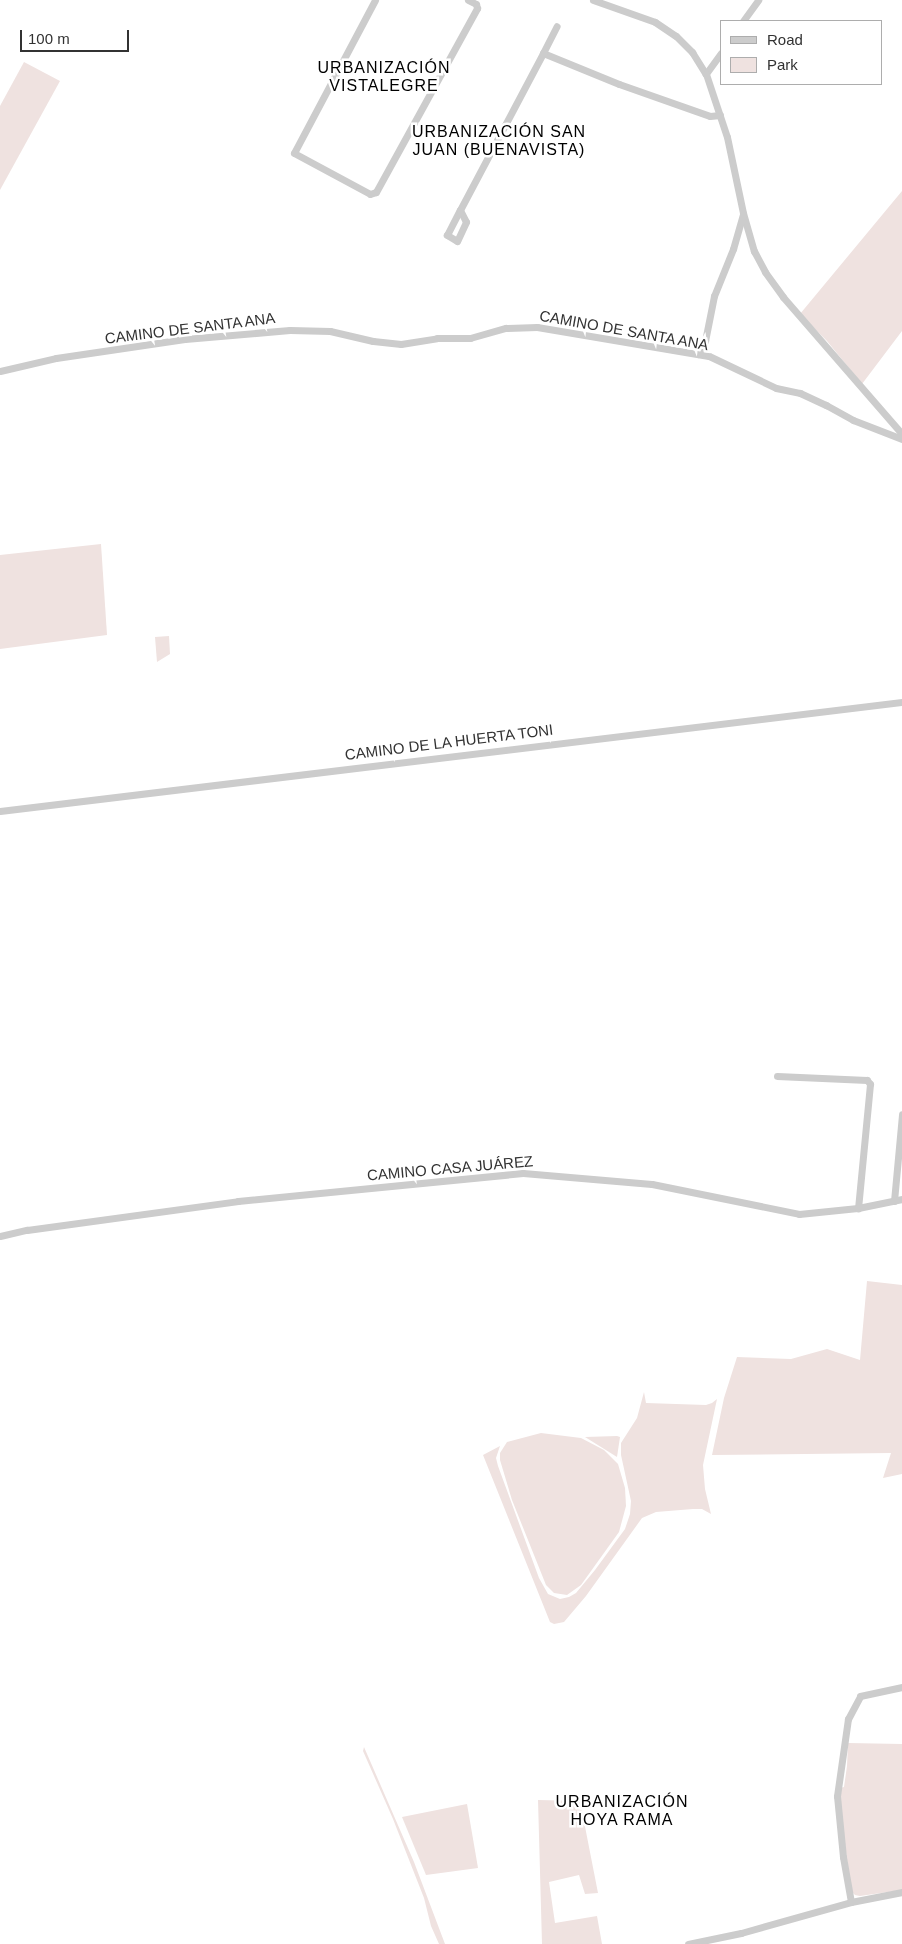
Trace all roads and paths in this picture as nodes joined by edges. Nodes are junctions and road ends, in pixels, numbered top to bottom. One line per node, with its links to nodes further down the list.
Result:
1 (375, 0): 2 (street)
2 (468, 0)
3 (593, 0): 9 (street)
4 (758, 0): 5 (street)
5 (744, 20)
6 (558, 26): 7 (street)
7 (543, 53): 10 (street); 11 (street)
8 (720, 54): 9 (street)
9 (706, 74): 10 (street)
10 (720, 115): 12 (street)
11 (460, 210)
12 (743, 213): 13 (street); 15 (street)
13 (698, 354): 14 (street, CAMINO DE SANTA ANA); 16 (street, CAMINO DE SANTA ANA)
14 (0, 371)
15 (902, 434)
16 (902, 438)
17 (902, 702): 18 (street, CAMINO DE LA HUERTA TONI)
18 (0, 810)
19 (777, 1076): 23 (street)
20 (902, 1114): 22 (street)
21 (902, 1199): 22 (street, CAMINO CASA JUÁREZ)
22 (894, 1201): 23 (street, CAMINO CASA JUÁREZ)
23 (858, 1208): 24 (street, CAMINO CASA JUÁREZ)
24 (0, 1236)
25 (902, 1687): 27 (street)
26 (902, 1892): 27 (street)
27 (851, 1902): 28 (street)
28 (688, 1944)

